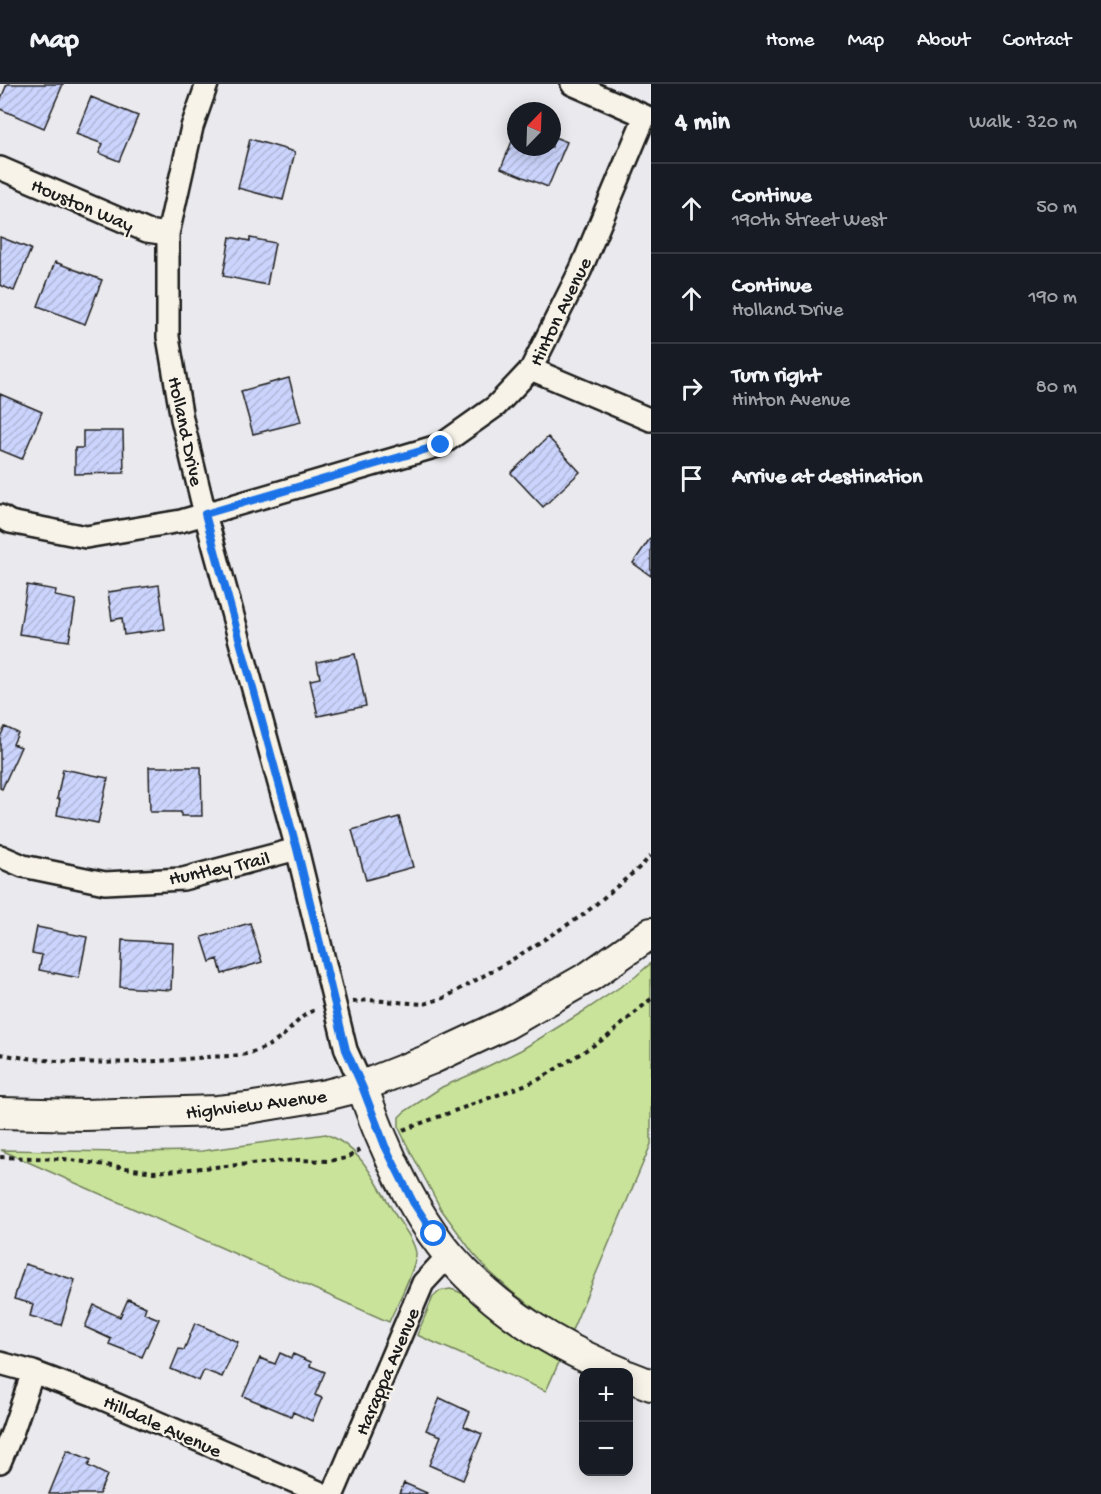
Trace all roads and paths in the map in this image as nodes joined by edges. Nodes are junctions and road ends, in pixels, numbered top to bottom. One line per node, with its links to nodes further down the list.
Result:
1 (207, 84): 4 (street, Holland Drive)
2 (572, 84): 5 (street, Hinton Avenue)
3 (0, 168): 4 (street, Houston Way)
4 (168, 234): 7 (street, Holland Drive)
5 (531, 369): 6 (street); 7 (street, Hinton Avenue)
6 (651, 420)
7 (205, 514): 8 (street, Hinton Avenue); 9 (street, Holland Drive)
8 (0, 516)
9 (297, 849): 10 (street, Huntley Trail); 14 (street, Holland Drive)
10 (0, 856)
11 (651, 856): 14 (path)
12 (651, 933): 16 (street, Highview Avenue)
13 (651, 999): 18 (path)
14 (335, 1008): 15 (path); 16 (street, Holland Drive)
15 (0, 1054)
16 (362, 1086): 17 (street, Highview Avenue); 18 (street)
17 (0, 1113)
18 (382, 1139): 19 (path); 20 (street)
19 (0, 1157)
20 (449, 1255): 22 (street); 28 (street, Harappa Avenue)
21 (0, 1363): 23 (street, Hilldale Avenue)
22 (611, 1368)
23 (33, 1372): 26 (street); 27 (street, Hilldale Avenue)
24 (633, 1378): 25 (street)
25 (651, 1385)
26 (0, 1462)
27 (323, 1494)
28 (333, 1494)

